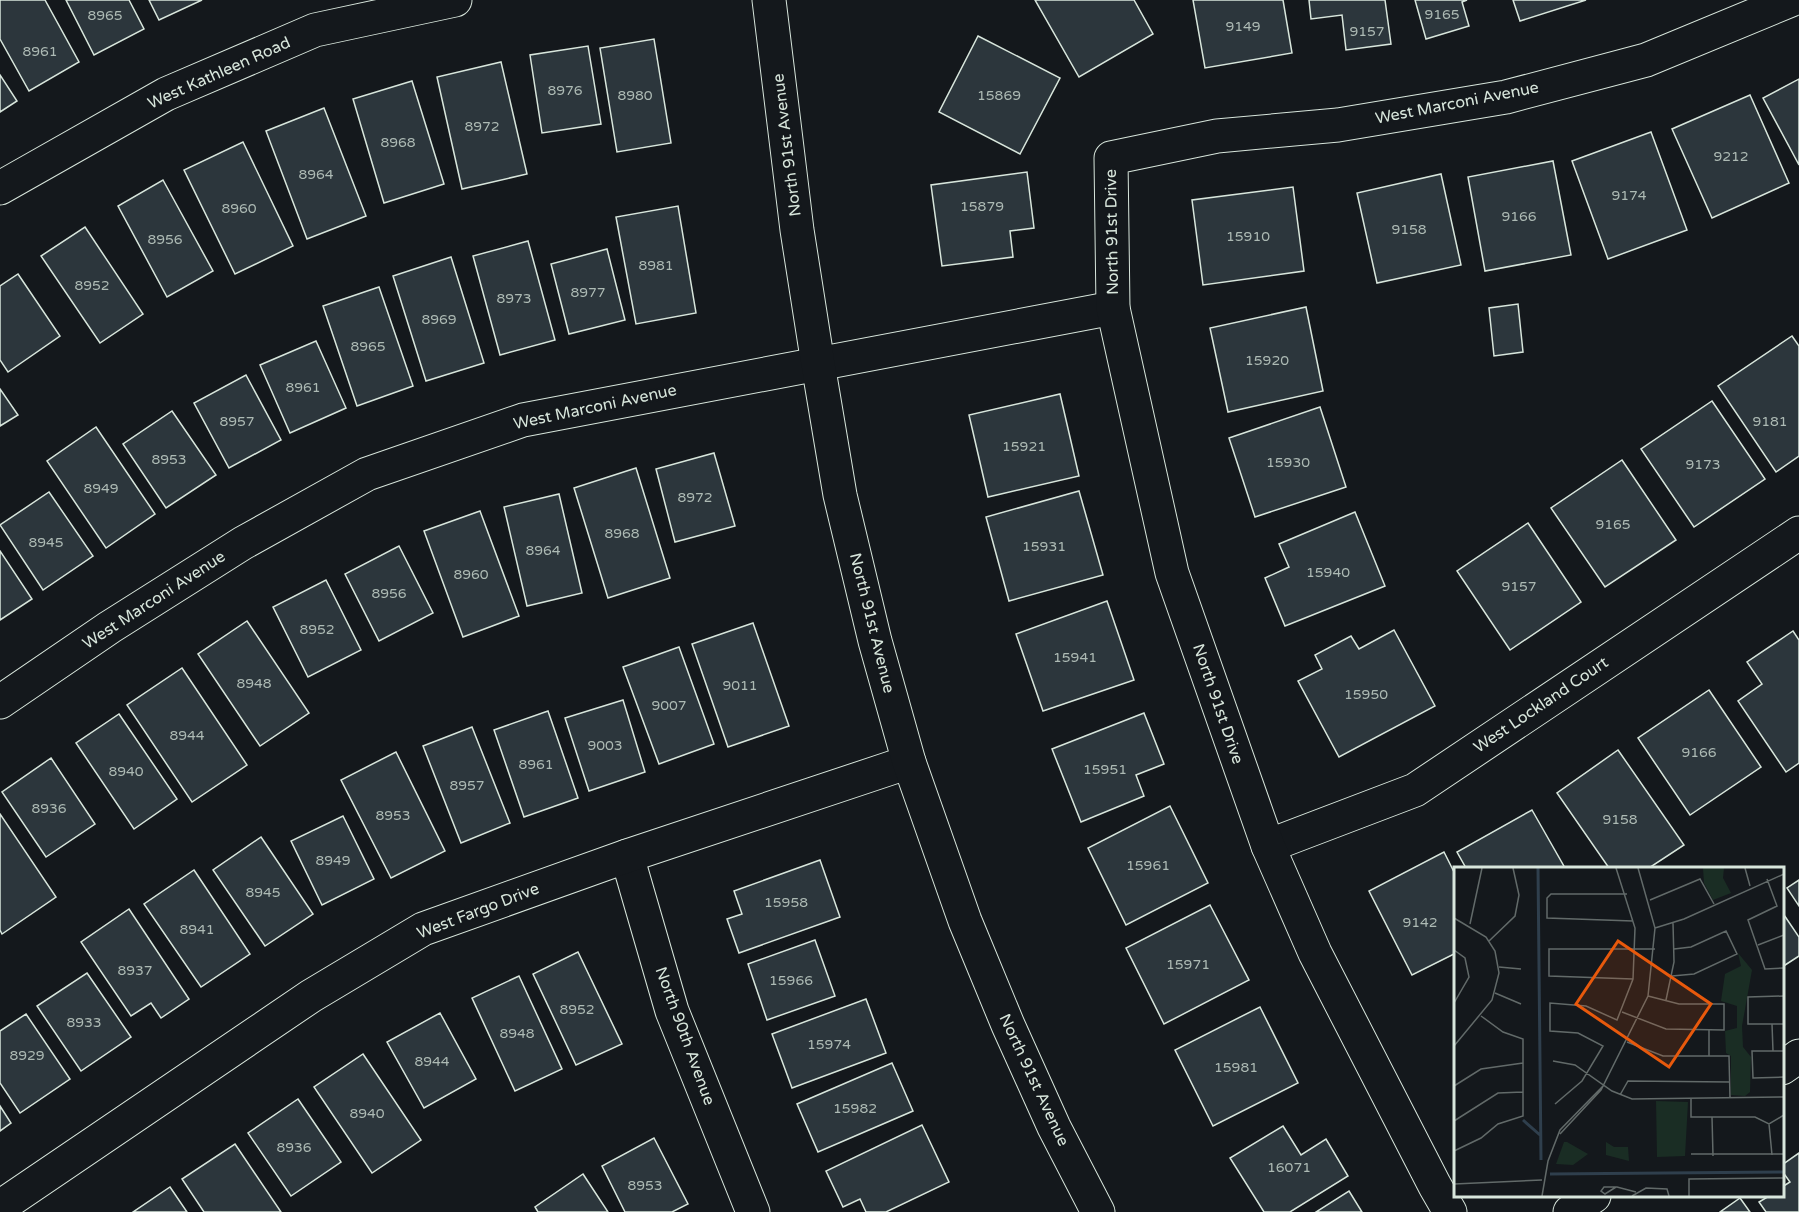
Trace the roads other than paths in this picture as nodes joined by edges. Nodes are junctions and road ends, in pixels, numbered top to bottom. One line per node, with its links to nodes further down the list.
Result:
1 (455, 0): 5 (street, West Kathleen Road)
2 (770, 0): 7 (street, North 91st Avenue)
3 (1791, 0): 4 (street, West Marconi Avenue)
4 (1111, 158): 6 (street, North 91st Drive)
5 (0, 188)
6 (1113, 308): 7 (street, West Marconi Avenue); 11 (street, North 91st Drive)
7 (818, 364): 9 (street, West Marconi Avenue); 10 (street, North 91st Avenue)
8 (1799, 533): 11 (street, West Lockland Court)
9 (0, 702)
10 (909, 762): 12 (street, West Fargo Drive); 18 (street, North 91st Avenue)
11 (1268, 846): 19 (street, North 91st Drive)
12 (627, 856): 16 (street, West Fargo Drive); 17 (street, North 90th Avenue)
13 (1799, 1056): 14 (street)
14 (1784, 1067)
15 (1592, 1197): 20 (street)
16 (0, 1207)
17 (753, 1212)
18 (1098, 1212)
19 (1450, 1212)
20 (1570, 1212)

